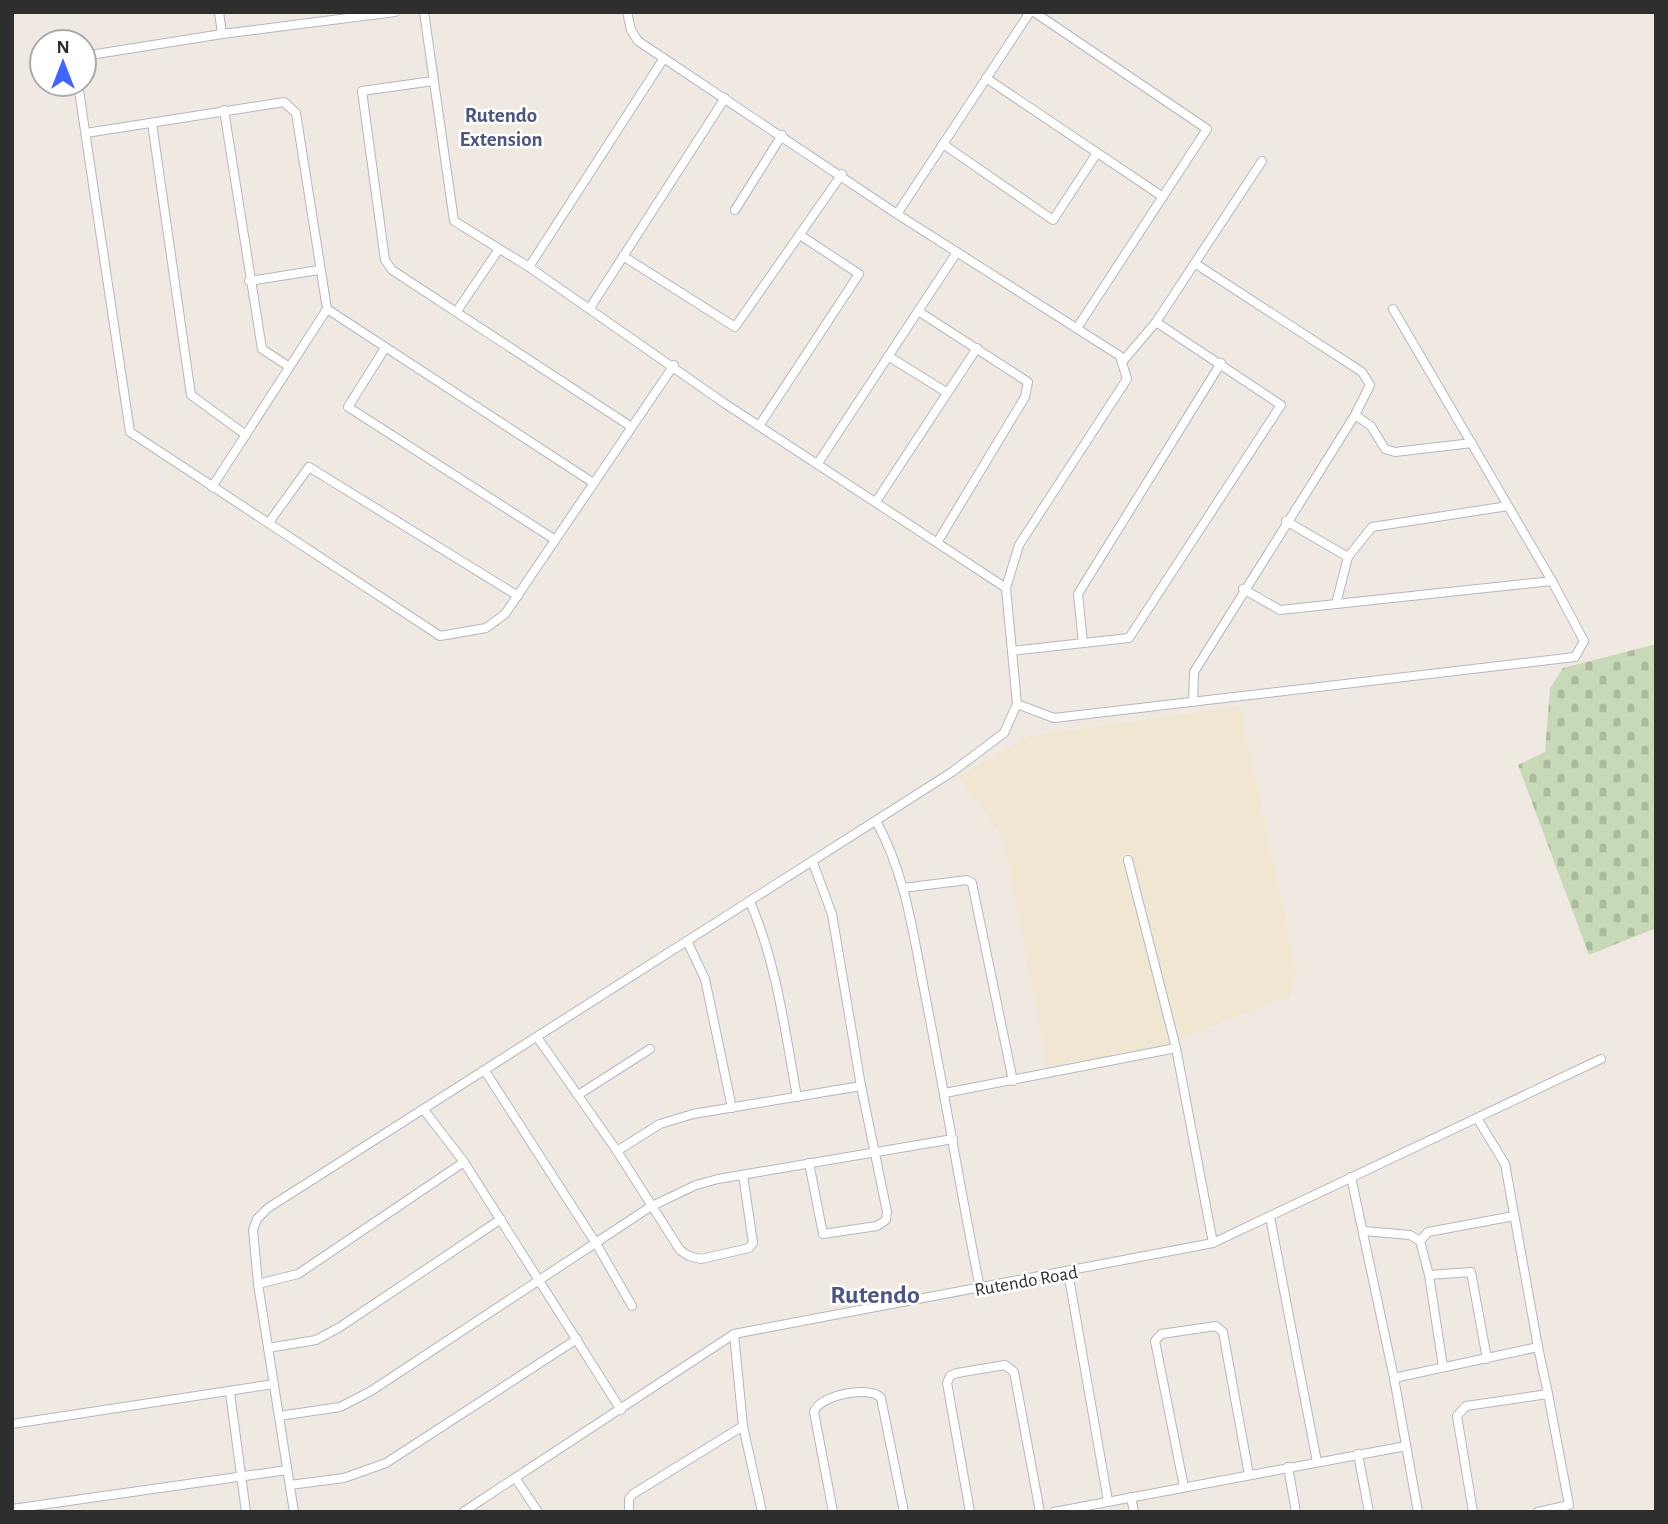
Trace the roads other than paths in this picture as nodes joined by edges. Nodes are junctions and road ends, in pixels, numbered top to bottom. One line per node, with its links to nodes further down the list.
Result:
1 (219, 12): 6 (street)
2 (395, 12): 6 (street)
3 (424, 12): 10 (street)
4 (627, 12): 8 (street)
5 (1032, 12): 9 (street); 21 (street)
6 (222, 34): 7 (street)
7 (98, 54)
8 (664, 58): 12 (street); 29 (street)
9 (986, 78): 17 (street); 18 (street)
10 (433, 81): 25 (street); 35 (street)
11 (80, 98): 15 (street)
12 (725, 98): 16 (street); 27 (street)
13 (224, 110): 14 (street); 30 (street); 31 (street)
14 (152, 123): 15 (street); 50 (street)
15 (86, 133): 54 (street)
16 (782, 135): 20 (street); 22 (street)
17 (943, 144): 18 (street); 23 (street)
18 (1097, 153): 21 (street)
19 (1262, 161): 28 (street)
20 (842, 174): 23 (street); 24 (street)
21 (1163, 197): 38 (street)
22 (735, 210)
23 (897, 214): 26 (street)
24 (800, 235): 27 (street); 49 (street)
25 (499, 249): 29 (street); 35 (street)
26 (957, 252): 36 (street); 38 (street)
27 (623, 256): 32 (street)
28 (1196, 264): 37 (street); 47 (street)
29 (529, 267): 32 (street)
30 (319, 270): 31 (street); 33 (street)
31 (249, 281): 45 (street)
32 (590, 308): 44 (street)
33 (327, 309): 39 (street); 45 (street)
34 (1394, 309): 51 (street)
35 (457, 311): 48 (street)
36 (918, 311): 40 (street); 41 (street)
37 (1156, 322): 42 (street); 43 (street)
38 (1077, 328): 42 (street)
39 (384, 348): 53 (street); 59 (street)
40 (976, 348): 46 (street); 60 (street)
41 (888, 356): 46 (street); 52 (street)
42 (1123, 361): 63 (street)
43 (1221, 363): 67 (street); 67 (street)
44 (674, 365): 48 (street); 49 (street)
45 (288, 366): 50 (street)
46 (946, 392): 55 (street)
47 (1356, 415): 51 (street); 58 (street)
48 (630, 426): 53 (street)
49 (760, 426): 52 (street)
50 (246, 435): 54 (street)
51 (1472, 443): 56 (street)
52 (817, 463): 55 (street)
53 (592, 482): 59 (street)
54 (212, 487): 57 (street)
55 (877, 500): 60 (street)
56 (1508, 506): 61 (street); 62 (street)
57 (270, 521): 65 (street); 65 (street)
58 (1286, 521): 61 (street); 64 (street)
59 (554, 539): 65 (street)
60 (938, 541): 63 (street)
61 (1348, 557): 66 (street)
62 (1552, 581): 66 (street); 69 (street)
63 (1006, 588): 68 (street)
64 (1243, 589): 66 (street); 69 (street)
65 (518, 596)
66 (1336, 604)
67 (1083, 643): 68 (street)
68 (1012, 651): 70 (street)
69 (1193, 702): 70 (street)
70 (1017, 704): 71 (street)
71 (876, 821): 73 (street); 74 (street)
72 (1128, 860): 78 (street)
73 (813, 863): 75 (street); 83 (street)
74 (904, 888): 82 (street); 84 (street)
75 (750, 902): 76 (street); 86 (street)
76 (687, 941): 77 (street); 87 (street)
77 (537, 1037): 81 (street); 85 (street)
78 (1176, 1048): 82 (street); 103 (street)
79 (650, 1049): 85 (street)
80 (1601, 1059): 89 (street, Rutendo Road)
81 (485, 1071): 88 (street); 104 (street)
82 (1013, 1081): 84 (street)
83 (861, 1086): 86 (street); 92 (street)
84 (945, 1093): 90 (street)
85 (578, 1096): 91 (street)
86 (797, 1097): 87 (street)
87 (732, 1108): 91 (street)
88 (424, 1110): 93 (street); 108 (street)
89 (1477, 1118): 96 (street, Rutendo Road); 98 (street)
90 (953, 1139): 92 (street); 109 (street)
91 (617, 1151): 97 (street)
92 (877, 1151): 94 (street); 94 (street)
93 (464, 1162): 100 (street); 108 (street)
94 (809, 1163): 95 (street)
95 (743, 1175): 97 (street); 97 (street)
96 (1352, 1178): 99 (street, Rutendo Road); 101 (street)
97 (650, 1207): 104 (street)
98 (1514, 1216): 102 (street); 113 (street)
99 (1270, 1217): 103 (street, Rutendo Road); 127 (street)
100 (501, 1219): 107 (street); 114 (street)
101 (1364, 1231): 102 (street); 117 (street)
102 (1420, 1241): 106 (street)
103 (1213, 1243): 105 (street, Rutendo Road)
104 (597, 1245): 107 (street); 110 (street)
105 (1068, 1272): 109 (street, Rutendo Road); 136 (street)
106 (1429, 1275): 115 (street); 116 (street)
107 (540, 1279): 112 (street); 122 (street)
108 (258, 1284): 114 (street)
109 (980, 1288): 111 (street, Rutendo Road)
110 (632, 1306)
111 (734, 1334): 121 (street, Rutendo Road); 124 (street)
112 (577, 1339): 121 (street); 133 (street)
113 (1538, 1347): 115 (street); 120 (street)
114 (268, 1348): 118 (street)
115 (1487, 1359): 116 (street)
116 (1443, 1367): 117 (street)
117 (1394, 1378): 125 (street)
118 (274, 1384): 119 (street); 122 (street)
119 (230, 1393): 123 (street); 131 (street)
120 (1548, 1394): 154 (street); 155 (street)
121 (621, 1410): 132 (street, Rutendo Road)
122 (279, 1416): 129 (street)
123 (12, 1424)
124 (743, 1426): 143 (street); 144 (street)
125 (1406, 1446): 126 (street); 153 (street)
126 (1357, 1454): 127 (street); 152 (street)
127 (1317, 1462): 128 (street)
128 (1288, 1467): 130 (street); 151 (street)
129 (287, 1470): 131 (street); 133 (street)
130 (1249, 1475): 134 (street); 134 (street)
131 (242, 1476): 137 (street); 139 (street)
132 (516, 1479): 141 (street, Rutendo Road); 142 (street)
133 (290, 1485): 140 (street)
134 (1184, 1487): 135 (street)
135 (1131, 1497): 136 (street); 150 (street)
136 (1108, 1501): 138 (street)
137 (12, 1509)
138 (1066, 1511): 149 (street)
139 (246, 1512)
140 (294, 1512)
141 (463, 1512)
142 (538, 1512)
143 (629, 1512)
144 (762, 1512)
145 (832, 1512): 146 (street)
146 (904, 1512)
147 (970, 1512): 148 (street)
148 (1040, 1512)
149 (1054, 1512)
150 (1133, 1512)
151 (1296, 1512)
152 (1369, 1512)
153 (1418, 1512)
154 (1473, 1512)
155 (1538, 1512)

